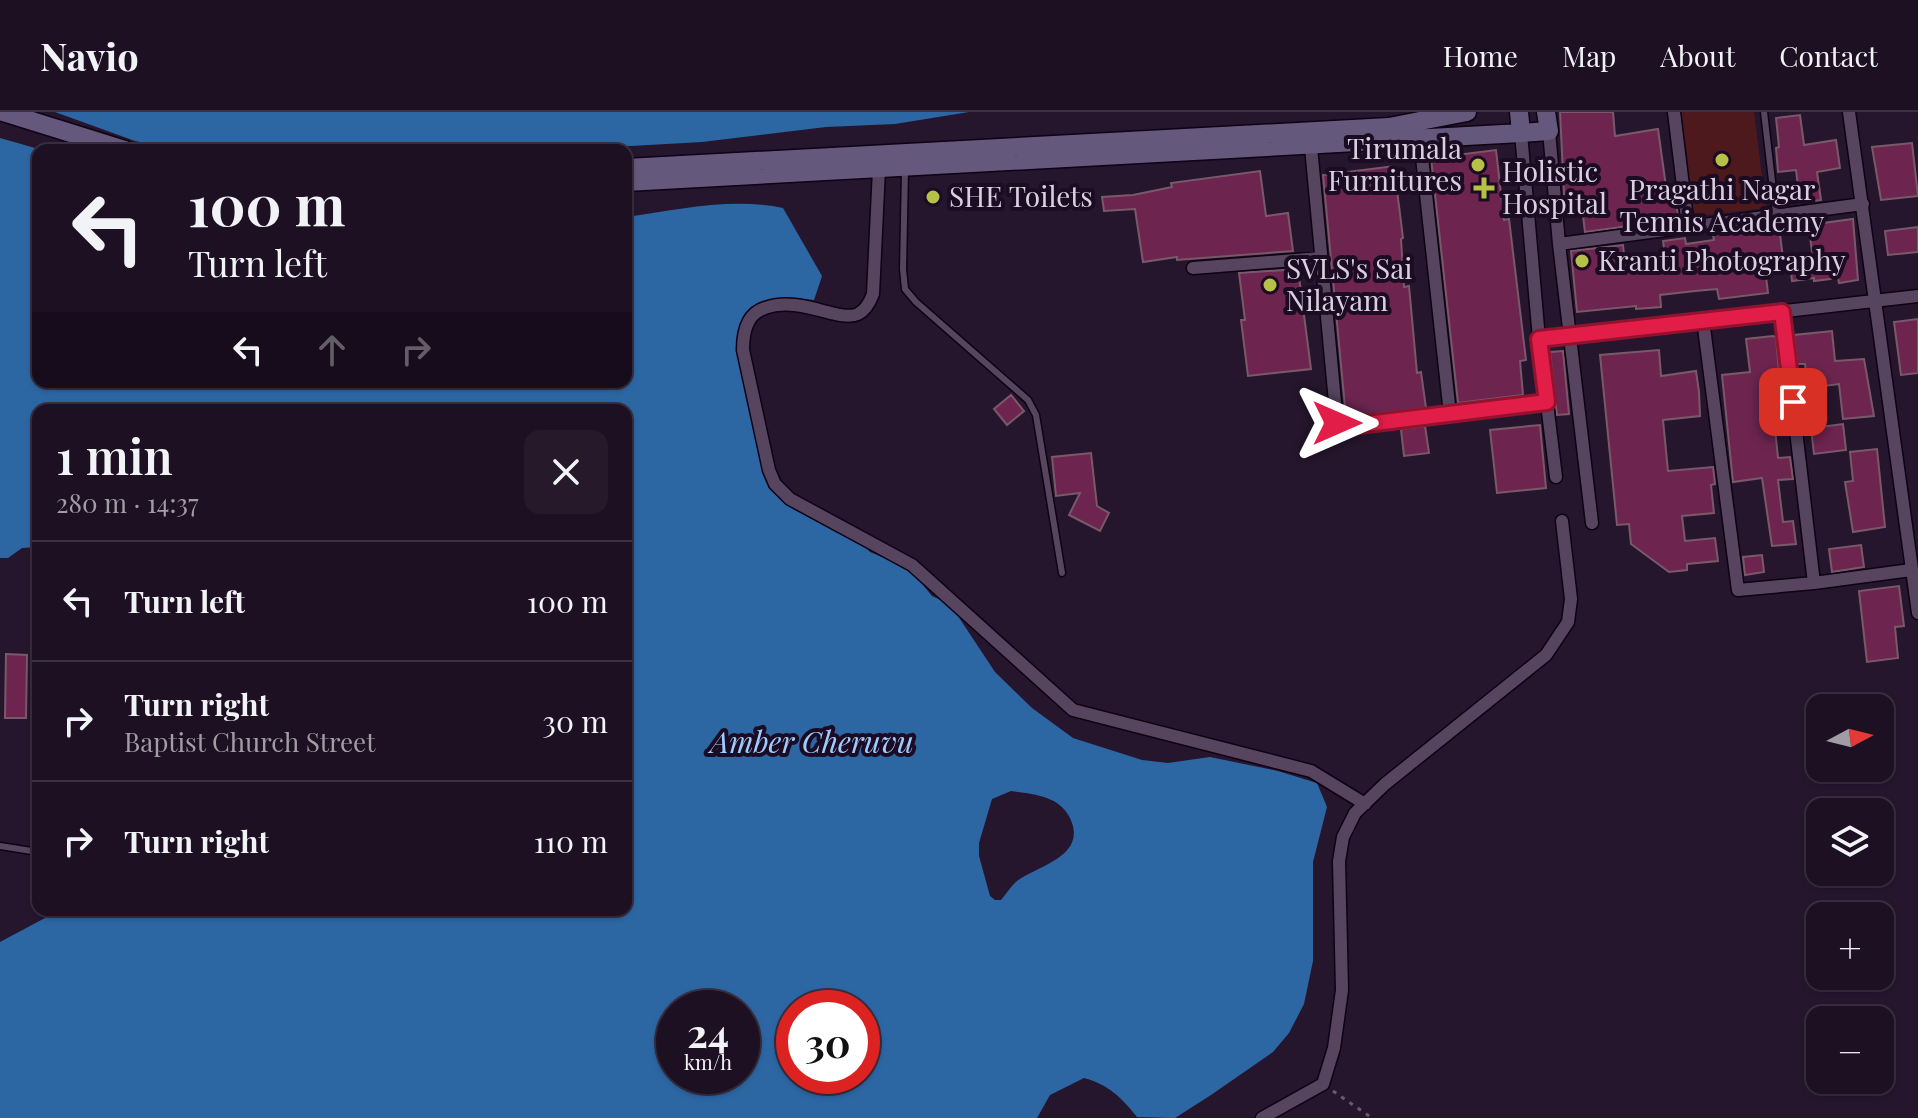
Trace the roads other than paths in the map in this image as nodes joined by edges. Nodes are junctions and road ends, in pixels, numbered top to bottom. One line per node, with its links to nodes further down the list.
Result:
1 (3, 112): 13 (main road)
2 (1467, 112): 16 (main road)
3 (1519, 112): 10 (main road)
4 (1546, 112): 9 (main road)
5 (1674, 112): 21 (street)
6 (1764, 112): 20 (lane)
7 (1849, 112): 19 (street)
8 (0, 124): 12 (main road)
9 (1549, 131): 10 (main road); 22 (street)
10 (1521, 133): 11 (main road); 30 (street)
11 (1420, 139): 14 (main road); 32 (street)
12 (62, 144)
13 (106, 144)
14 (1311, 147): 15 (main road); 23 (street)
15 (905, 167): 17 (main road); 37 (lane)
16 (632, 168)
17 (879, 169): 18 (main road); 40 (street)
18 (632, 182)
19 (1863, 204): 20 (street); 26 (street)
20 (1776, 215): 21 (street)
21 (1688, 227): 22 (street)
22 (1559, 244): 29 (street)
23 (1321, 258): 24 (street); 32 (street)
24 (1193, 268)
25 (1918, 296): 26 (street)
26 (1873, 301): 27 (street); 36 (street)
27 (1782, 312): 28 (street); 38 (street)
28 (1703, 320): 29 (street); 38 (street)
29 (1570, 336): 30 (street); 35 (street)
30 (1539, 339): 31 (street)
31 (1547, 402): 32 (street); 33 (street)
32 (1450, 414)
33 (1556, 477)
34 (1562, 521): 40 (street)
35 (1592, 523)
36 (1911, 570): 38 (street); 39 (street)
37 (1062, 573)
38 (1814, 583)
39 (1918, 612)
40 (1365, 804): 43 (street)
41 (0, 846): 42 (lane)
42 (32, 851)
43 (1262, 1118)

